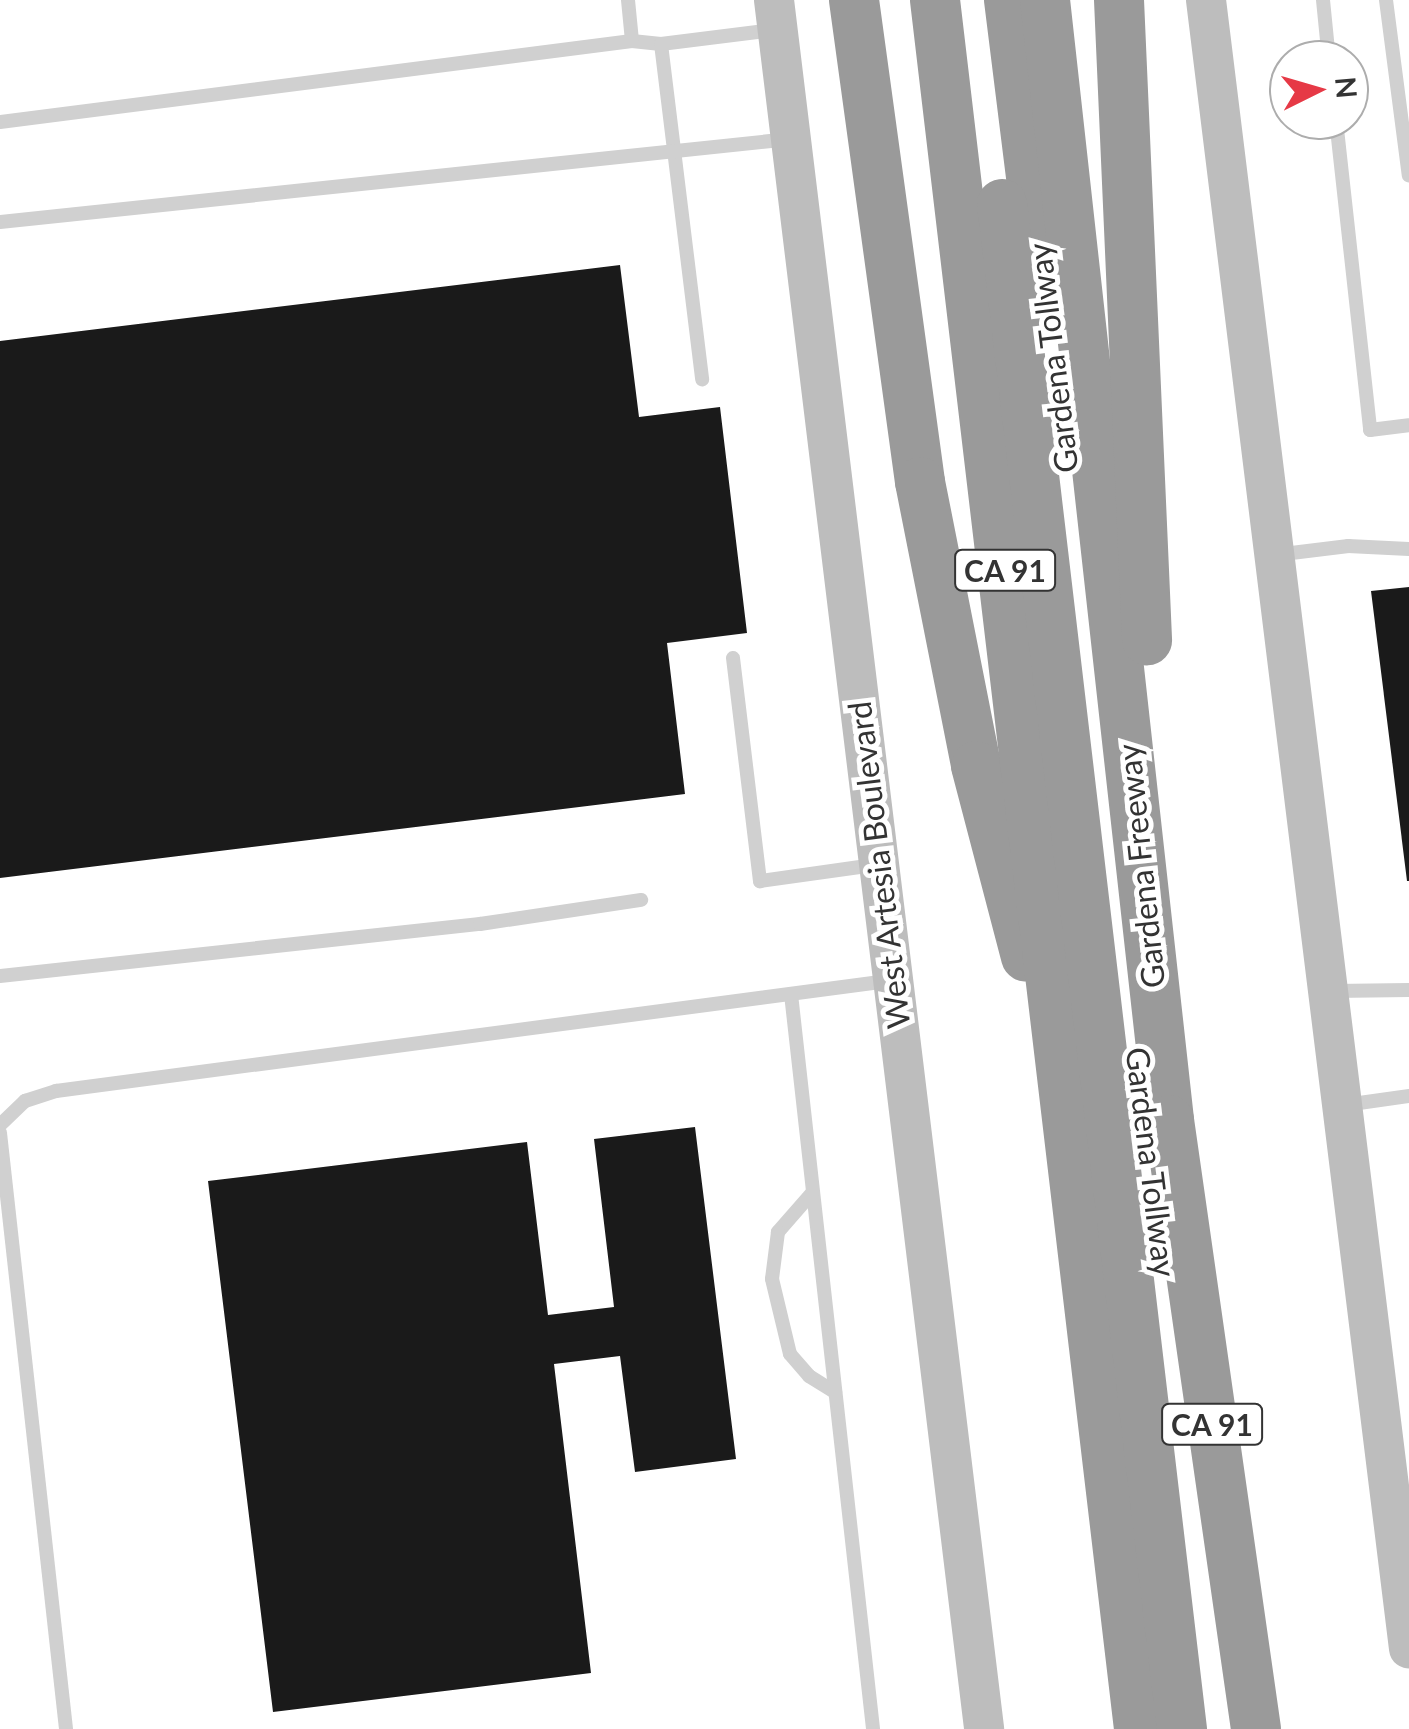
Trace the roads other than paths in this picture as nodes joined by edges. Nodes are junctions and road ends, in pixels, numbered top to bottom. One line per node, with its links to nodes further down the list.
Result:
1 (628, 0): 13 (lane)
2 (854, 0): 37 (highway)
3 (935, 0): 37 (highway, CA 91)
4 (978, 0): 48 (highway, Gardena Tollway)
5 (1009, 0): 49 (highway, Gardena Tollway)
6 (1045, 0): 35 (highway, Gardena Freeway / CA 91)
7 (1118, 0): 35 (highway)
8 (1206, 0): 24 (main road)
9 (1323, 0): 12 (lane)
10 (1386, 0): 19 (lane)
11 (776, 15): 14 (lane); 16 (main road, West Artesia Boulevard)
12 (1328, 40)
13 (632, 41): 14 (lane); 15 (lane)
14 (661, 44): 18 (lane)
15 (0, 122)
16 (791, 139): 18 (lane); 26 (main road, West Artesia Boulevard)
17 (1338, 140): 22 (lane)
18 (676, 153): 20 (lane); 21 (lane)
19 (1409, 176)
20 (0, 222)
21 (702, 380)
22 (1409, 425)
23 (1409, 549): 24 (lane)
24 (1274, 555): 31 (main road)
25 (733, 658): 26 (lane)
26 (879, 865): 29 (main road, West Artesia Boulevard)
27 (641, 900): 28 (lane)
28 (0, 976)
29 (893, 980): 32 (lane); 45 (main road, West Artesia Boulevard)
30 (1409, 990): 31 (lane)
31 (1328, 991): 34 (main road)
32 (791, 994): 36 (lane); 38 (lane)
33 (1409, 1096): 34 (lane)
34 (1342, 1105): 41 (main road)
35 (1169, 1120): 50 (highway, Gardena Freeway / CA 91)
36 (0, 1129): 43 (lane)
37 (1074, 1140): 39 (highway, CA 91)
38 (812, 1193): 40 (lane); 40 (lane)
39 (1097, 1390): 46 (highway); 47 (highway, CA 91)
40 (835, 1392): 44 (lane)
41 (1399, 1484): 42 (main road)
42 (1409, 1649)
43 (66, 1729)
44 (873, 1729)
45 (984, 1729)
46 (1105, 1729)
47 (1140, 1729)
48 (1182, 1729)
49 (1221, 1729)
50 (1256, 1729)

